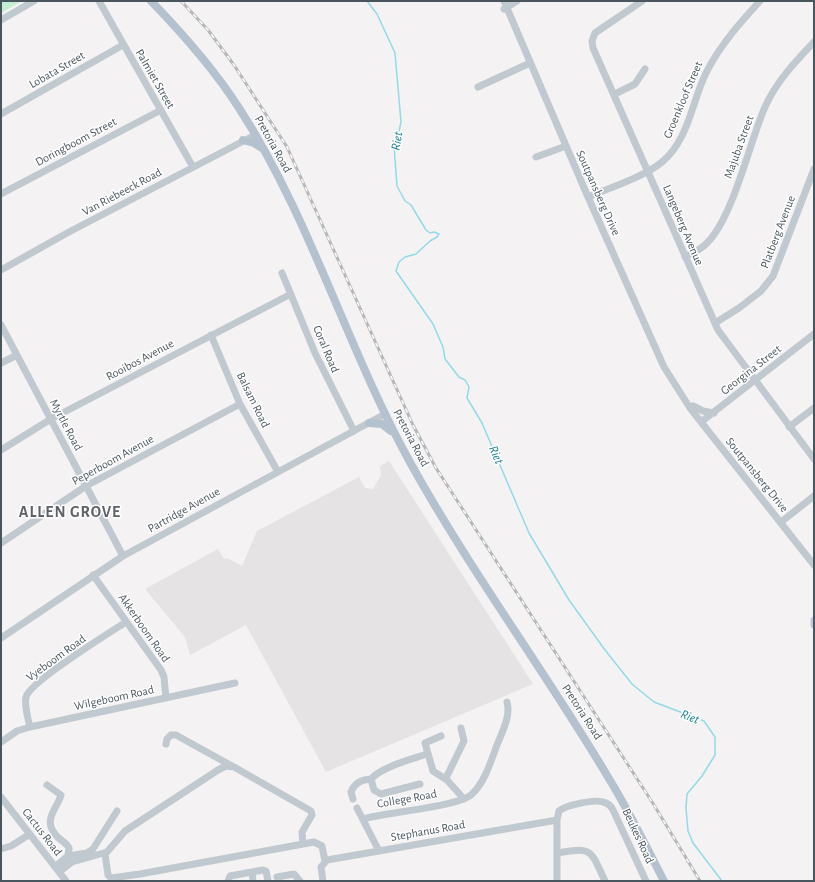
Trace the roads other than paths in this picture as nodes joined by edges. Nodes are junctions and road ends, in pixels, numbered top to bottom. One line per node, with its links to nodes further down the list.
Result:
1 (34, 1): 9 (street)
2 (99, 1): 11 (street, Palmiet Street)
3 (151, 1): 18 (main road, Pretoria Road)
4 (517, 1): 8 (street)
5 (642, 1): 7 (street, Langeberg Avenue)
6 (760, 1): 26 (street, Groenkloof Street)
7 (630, 4): 15 (street, Langeberg Avenue)
8 (505, 6): 12 (street, Soutpansberg Drive)
9 (1, 20)
10 (814, 42): 29 (street, Majuba Street)
11 (123, 44): 16 (street, Palmiet Street); 17 (street, Lobata Street)
12 (530, 64): 14 (street); 21 (street, Soutpansberg Drive)
13 (645, 69): 15 (street)
14 (478, 87)
15 (615, 94): 26 (street, Langeberg Avenue)
16 (161, 110): 24 (street, Palmiet Street); 27 (street, Doringboom Street)
17 (1, 114)
18 (248, 124): 19 (main road, Pretoria Road); 20 (main road)
19 (254, 135): 20 (street, Van Riebeeck Road); 22 (main road, Pretoria Road)
20 (242, 141): 22 (main road); 24 (street, Van Riebeeck Road)
21 (566, 146): 23 (street); 28 (street, Soutpansberg Drive)
22 (262, 148): 45 (main road, Pretoria Road)
23 (536, 157)
24 (193, 168): 30 (street, Van Riebeeck Road)
25 (814, 169): 33 (street, Platberg Avenue)
26 (648, 171): 28 (street, Groenkloof Street); 29 (street, Langeberg Avenue)
27 (1, 194)
28 (588, 197): 39 (street, Soutpansberg Drive)
29 (685, 257): 33 (street, Langeberg Avenue)
30 (1, 270)
31 (282, 273): 32 (street, Coral Road)
32 (291, 294): 36 (street, Rooibos Avenue); 50 (street, Coral Road)
33 (715, 323): 40 (street, Langeberg Avenue)
34 (1, 325): 37 (street, Myrtle Road)
35 (814, 334): 40 (street, Georgina Street)
36 (212, 335): 41 (street, Balsam Road); 46 (street, Rooibos Avenue)
37 (17, 355): 38 (street); 46 (street, Myrtle Road)
38 (1, 363)
39 (671, 379): 42 (street, Soutpansberg Drive); 47 (street, Soutpansberg Drive)
40 (755, 381): 44 (street, Georgina Street); 49 (street, Langeberg Avenue)
41 (240, 404): 54 (street, Balsam Road); 55 (street, Peperboom Avenue)
42 (693, 406): 44 (street); 47 (street, Soutpansberg Drive)
43 (814, 408): 49 (street)
44 (714, 413): 47 (street, Georgina Street)
45 (385, 414): 48 (street, Partridge Avenue); 51 (main road, Pretoria Road)
46 (51, 419): 52 (street, Rooibos Avenue); 55 (street, Myrtle Road)
47 (702, 421): 57 (street, Soutpansberg Drive)
48 (369, 423): 50 (street, Partridge Avenue); 51 (main road)
49 (789, 427): 53 (street, Langeberg Avenue)
50 (354, 431): 54 (street, Partridge Avenue)
51 (395, 434): 107 (main road, Pretoria Road)
52 (1, 450)
53 (814, 459)
54 (278, 472): 59 (street, Partridge Avenue)
55 (86, 486): 58 (street, Peperboom Avenue); 59 (street, Myrtle Road)
56 (814, 496): 57 (street)
57 (782, 520): 60 (street, Soutpansberg Drive)
58 (1, 543)
59 (123, 556): 61 (street, Partridge Avenue)
60 (813, 560)
61 (93, 575): 63 (street, Akkerboom Road); 65 (street, Partridge Avenue)
62 (814, 620): 64 (street)
63 (126, 622): 67 (street, Akkerboom Road); 69 (street, Vyeboom Road)
64 (814, 625)
65 (1, 638)
66 (235, 683): 67 (street, Wilgeboom Road)
67 (166, 698): 69 (street, Wilgeboom Road)
68 (507, 702): 82 (street)
69 (30, 727): 72 (street, Wilgeboom Road)
70 (461, 728): 76 (street)
71 (441, 736): 74 (street)
72 (1, 742)
73 (166, 744): 75 (street)
74 (427, 754): 76 (street); 77 (street)
75 (232, 766): 88 (street); 92 (street)
76 (446, 778): 82 (street)
77 (371, 779): 78 (street); 81 (street)
78 (420, 784)
79 (47, 785): 93 (street)
80 (1, 798): 87 (street, Cactus Road)
81 (353, 799)
82 (464, 799): 85 (street, College Road)
83 (357, 808): 85 (street, College Road)
84 (117, 811): 93 (street)
85 (363, 819): 90 (street, College Road)
86 (557, 820): 90 (street, Stephanus Road); 91 (street); 106 (street, Beukes Road)
87 (30, 834): 89 (street); 95 (street, Cactus Road)
88 (304, 844): 92 (street); 94 (street)
89 (1, 849)
90 (379, 851): 94 (street, Stephanus Road)
91 (557, 853): 104 (street); 105 (street)
92 (105, 854): 95 (street)
93 (68, 856): 95 (street)
94 (325, 861): 103 (street)
95 (57, 869): 98 (street, Cactus Road)
96 (252, 872): 99 (street); 100 (street); 101 (street)
97 (277, 878): 102 (street)
98 (66, 881)
99 (228, 881)
100 (253, 881)
101 (268, 881)
102 (300, 881)
103 (323, 881)
104 (557, 881)
105 (605, 881)
106 (646, 881)
107 (664, 881)

